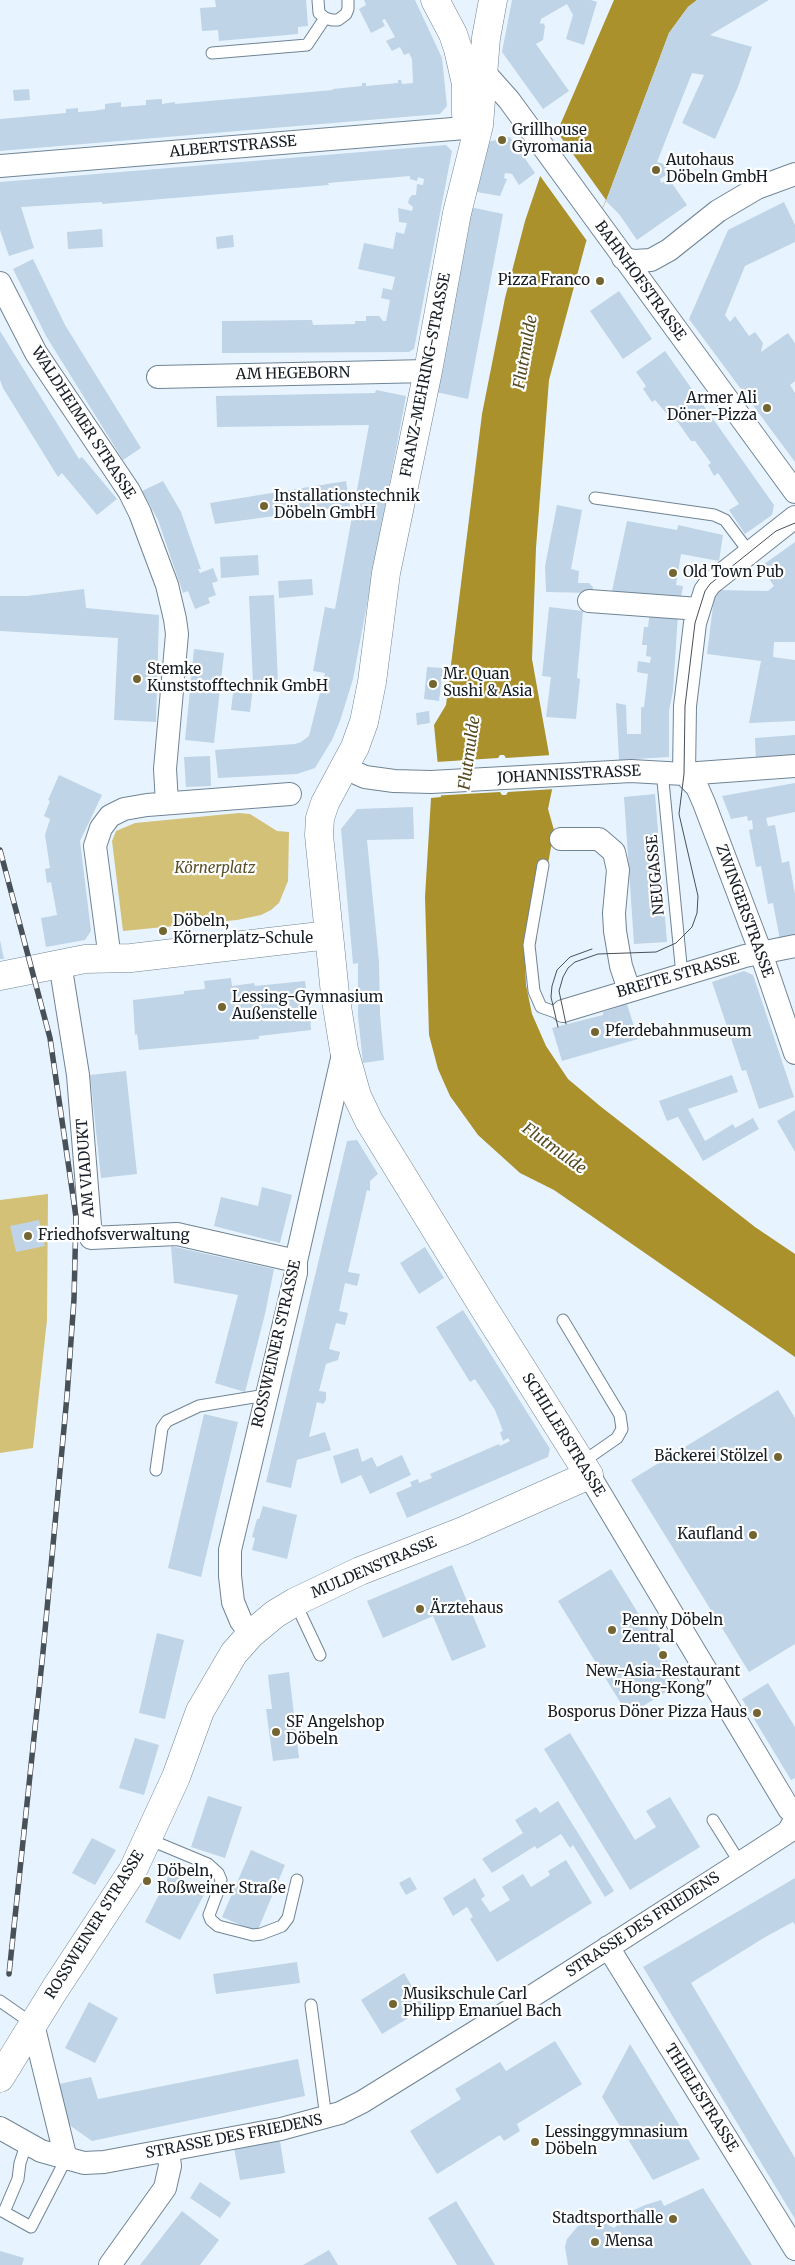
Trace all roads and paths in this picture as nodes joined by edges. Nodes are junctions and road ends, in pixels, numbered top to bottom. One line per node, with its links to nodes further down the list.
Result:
1 (318, 0): 5 (lane)
2 (348, 0): 5 (lane)
3 (435, 0): 6 (main road)
4 (493, 0): 8 (main road, FRANZ-MEHRING-STRASSE)
5 (325, 18): 7 (lane)
6 (453, 34): 8 (main road); 9 (main road)
7 (212, 53)
8 (484, 72): 12 (main road, FRANZ-MEHRING-STRASSE); 13 (street, BAHNHOFSTRASSE)
9 (465, 128): 10 (street, ALBERTSTRASSE); 12 (main road)
10 (0, 166)
11 (795, 174): 13 (street)
12 (457, 213): 15 (main road, FRANZ-MEHRING-STRASSE)
13 (623, 258): 17 (street, BAHNHOFSTRASSE)
14 (0, 282): 28 (street, WALDHEIMER STRASSE)
15 (428, 371): 16 (street, AM HEGEBORN); 24 (main road, FRANZ-MEHRING-STRASSE)
16 (158, 377)
17 (795, 492)
18 (595, 498): 20 (lane)
19 (795, 517): 20 (street)
20 (749, 552): 22 (street)
21 (589, 601): 22 (street)
22 (699, 609): 26 (street)
23 (795, 766): 26 (street, JOHANNISSTRASSE)
24 (345, 768): 25 (street, JOHANNISSTRASSE); 31 (main road, FRANZ-MEHRING-STRASSE)
25 (662, 771): 26 (street, JOHANNISSTRASSE); 36 (lane, NEUGASSE)
26 (684, 774): 33 (street, ZWINGERSTRASSE)
27 (290, 794): 28 (street)
28 (167, 803): 34 (street)
29 (561, 839): 38 (street)
30 (543, 865): 39 (lane)
31 (329, 935): 34 (main road); 40 (main road)
32 (795, 946): 33 (street, BREITE STRASSE)
33 (761, 953): 36 (street, BREITE STRASSE); 41 (street, ZWINGERSTRASSE)
34 (110, 959): 35 (main road)
35 (60, 963): 37 (main road); 42 (street, AM VIADUKT)
36 (682, 975): 38 (street, BREITE STRASSE)
37 (0, 976)
38 (629, 990): 39 (street, BREITE STRASSE)
39 (563, 1011)
40 (344, 1050): 42 (street, ROSSWEINER STRASSE); 45 (main road, SCHILLERSTRASSE)
41 (795, 1053)
42 (296, 1261): 44 (street, ROSSWEINER STRASSE)
43 (562, 1320): 45 (lane)
44 (266, 1394): 46 (lane); 48 (street, ROSSWEINER STRASSE)
45 (585, 1469): 47 (main road, MULDENSTRASSE); 51 (street, SCHILLERSTRASSE)
46 (156, 1470)
47 (296, 1602): 48 (main road, MULDENSTRASSE); 49 (lane)
48 (251, 1634): 50 (main road, MULDENSTRASSE)
49 (320, 1655)
50 (200, 1711): 54 (main road, ROSSWEINER STRASSE)
51 (795, 1814)
52 (714, 1820): 55 (lane)
53 (795, 1820): 55 (street, STRASSE DES FRIEDENS)
54 (148, 1839): 56 (lane); 60 (main road, ROSSWEINER STRASSE)
55 (740, 1863): 57 (street, STRASSE DES FRIEDENS)
56 (297, 1880)
57 (608, 1947): 62 (street, STRASSE DES FRIEDENS); 67 (street, THIELESTRASSE)
58 (0, 2001): 60 (lane)
59 (311, 2005): 62 (lane)
60 (33, 2024): 61 (main road, ROSSWEINER STRASSE); 66 (street)
61 (0, 2078)
62 (326, 2118): 65 (street, STRASSE DES FRIEDENS)
63 (0, 2128): 64 (street, STRASSE DES FRIEDENS)
64 (26, 2145): 66 (street, STRASSE DES FRIEDENS); 66 (lane)
65 (168, 2151): 66 (street, STRASSE DES FRIEDENS); 68 (street)
66 (66, 2159)
67 (795, 2250)
68 (110, 2265)

